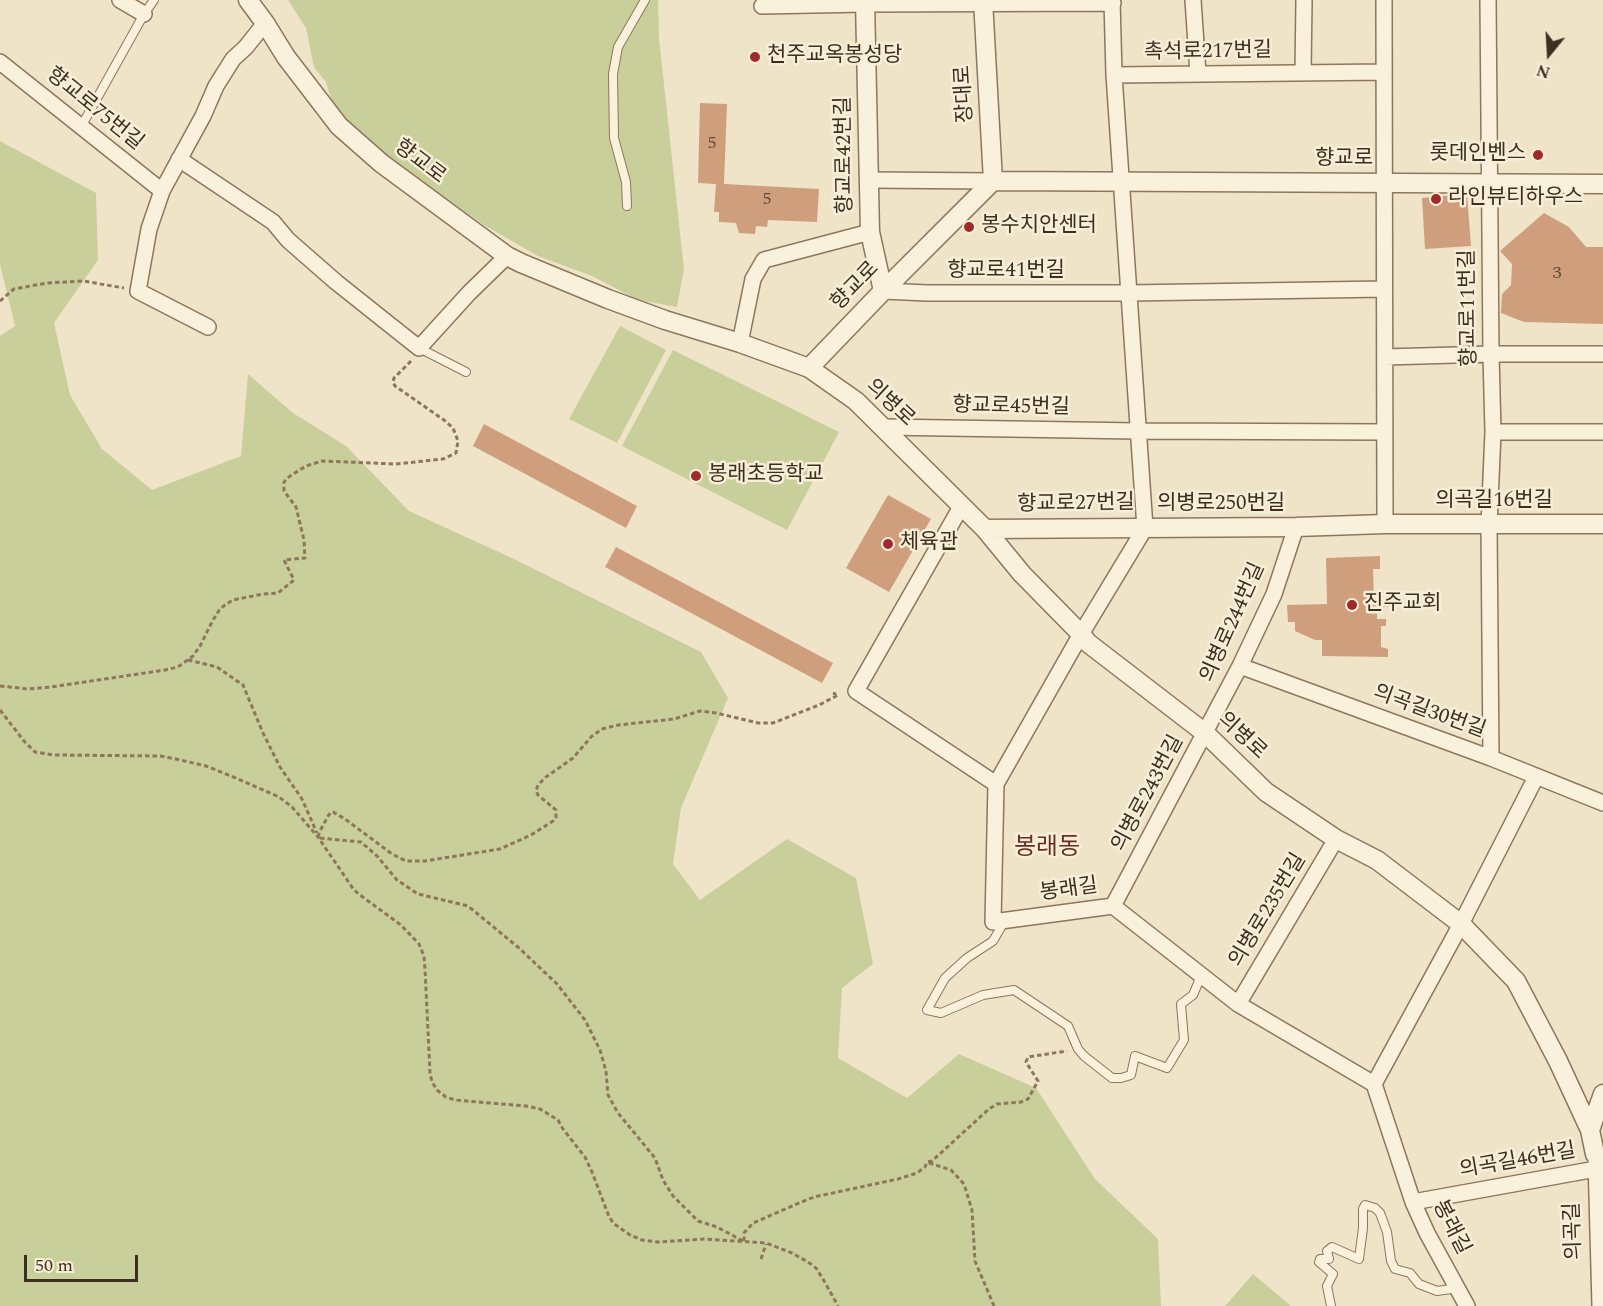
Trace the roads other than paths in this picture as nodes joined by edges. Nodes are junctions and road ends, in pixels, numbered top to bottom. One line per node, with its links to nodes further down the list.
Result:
1 (120, 0): 13 (street)
2 (154, 0): 13 (lane)
3 (248, 0): 14 (street, 향교로)
4 (645, 0): 29 (lane)
5 (1193, 0): 18 (street)
6 (1304, 0): 17 (street, 촉석로217번길)
7 (1384, 0): 16 (street)
8 (1488, 0): 26 (street, 향교로11번길)
9 (865, 2): 10 (street); 12 (street); 22 (street, 향교로42번길)
10 (983, 2): 11 (street); 23 (street, 장대로)
11 (1112, 2): 19 (street, 향교로27번길)
12 (762, 6)
13 (144, 14): 20 (lane)
14 (265, 22): 21 (street); 31 (street, 향교로)
15 (0, 62): 20 (street, 향교로75번길)
16 (1384, 72): 17 (street, 촉석로217번길); 25 (street)
17 (1303, 73): 18 (street, 촉석로217번길)
18 (1198, 74): 19 (street, 촉석로217번길)
19 (1114, 75): 24 (street, 향교로27번길)
20 (81, 127): 28 (street, 향교로75번길)
21 (179, 159): 28 (street); 37 (street)
22 (868, 180): 23 (street); 30 (street, 향교로42번길)
23 (993, 181): 24 (street, 향교로); 33 (street, 향교로)
24 (1122, 182): 25 (street, 향교로); 34 (street, 향교로27번길)
25 (1384, 183): 26 (street, 향교로); 32 (street)
26 (1489, 183): 27 (street, 향교로); 38 (street, 향교로11번길)
27 (1603, 184)
28 (162, 192): 35 (street)
29 (627, 206)
30 (870, 232): 33 (street, 향교로42번길); 36 (street, 향교로42번길)
31 (507, 256): 36 (street, 향교로); 37 (street)
32 (1384, 289): 34 (street); 40 (street)
33 (883, 291): 34 (street, 향교로41번길); 41 (street, 향교로)
34 (1129, 292): 44 (street, 향교로27번길)
35 (208, 327)
36 (740, 343): 41 (street, 향교로)
37 (421, 348): 42 (lane)
38 (1491, 354): 39 (street); 40 (street); 46 (street, 향교로11번길)
39 (1603, 354)
40 (1385, 357): 45 (street)
41 (809, 368): 43 (street, 의병로)
42 (466, 372)
43 (883, 428): 44 (street, 향교로45번길); 48 (street, 의병로)
44 (1138, 431): 45 (street); 53 (street, 향교로27번길)
45 (1385, 432): 49 (street)
46 (1493, 432): 47 (street); 51 (street, 향교로11번길)
47 (1603, 432)
48 (962, 506): 54 (street, 의병로); 60 (street)
49 (1386, 524): 51 (street, 의곡길16번길); 52 (street, 의병로250번길)
50 (1603, 524): 51 (street, 의곡길16번길)
51 (1489, 525): 58 (street, 향교로11번길)
52 (1296, 527): 53 (street, 의병로250번길); 56 (street, 의병로244번길)
53 (1145, 528): 54 (street, 향교로27번길); 55 (street, 의병로250번길)
54 (985, 529): 55 (street, 의병로)
55 (1081, 634): 57 (street, 의병로); 60 (street, 의병로250번길)
56 (1240, 666): 57 (street, 의병로244번길); 58 (street, 의곡길30번길)
57 (1205, 733): 62 (street, 의병로); 63 (street, 의병로243번길)
58 (1491, 758): 59 (street, 의곡길30번길)
59 (1536, 777): 61 (street, 의곡길30번길); 65 (street)
60 (996, 784): 64 (street)
61 (1603, 803)
62 (1336, 839): 65 (street, 의병로); 67 (street, 의병로235번길)
63 (1113, 906): 64 (street, 봉래길); 66 (street, 봉래길)
64 (1004, 921): 66 (lane)
65 (1461, 924): 68 (street); 70 (street, 의병로)
66 (1201, 976): 67 (street, 봉래길)
67 (1238, 1004): 68 (street, 봉래길)
68 (1374, 1084): 72 (street, 봉래길)
69 (1603, 1094): 70 (street)
70 (1596, 1128): 71 (street, 의병로)
71 (1598, 1160): 72 (street, 의곡길46번길); 76 (street, 의곡길)
72 (1413, 1203): 73 (street, 봉래길)
73 (1458, 1288): 74 (lane); 75 (street, 봉래길)
74 (1331, 1306)
75 (1467, 1306)
76 (1600, 1306)

